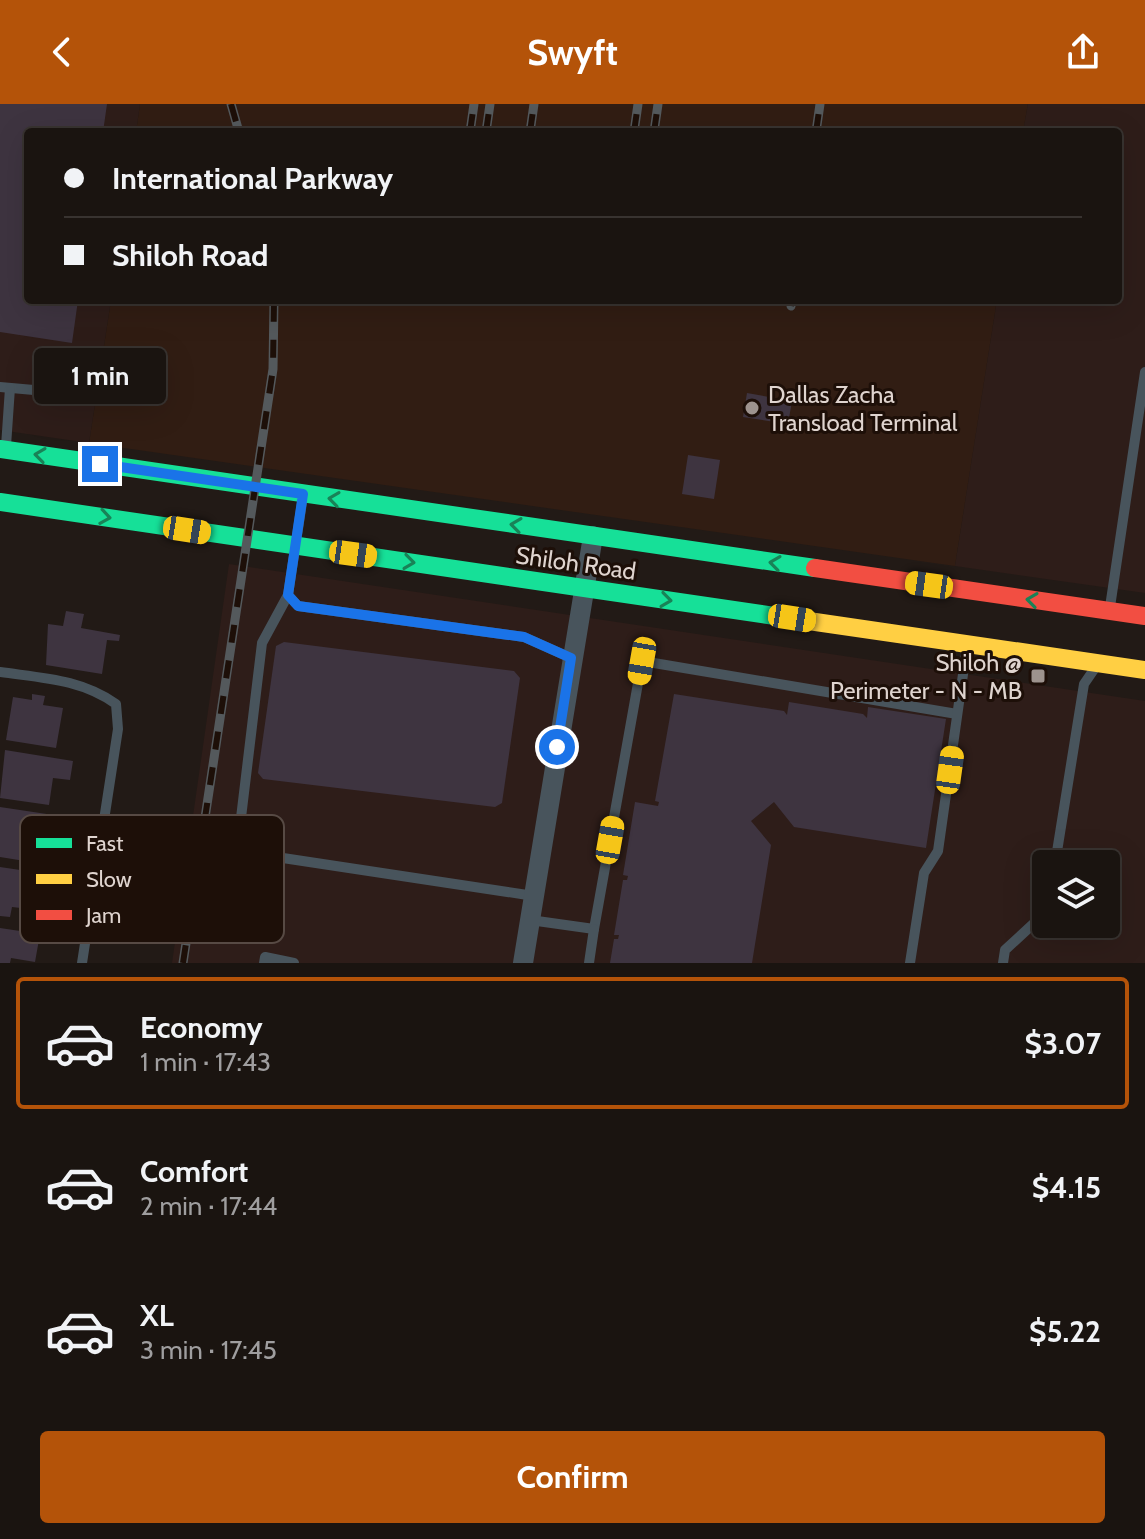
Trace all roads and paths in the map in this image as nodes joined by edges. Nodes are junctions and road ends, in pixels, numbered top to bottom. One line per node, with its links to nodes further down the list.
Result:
1 (1145, 372): 12 (lane)
2 (5, 387): 3 (lane); 4 (lane)
3 (45, 391)
4 (3, 450): 5 (main road, Shiloh Road, one-way to 4)
5 (303, 494): 7 (main road, Shiloh Road, one-way to 5); 8 (lane)
6 (0, 502): 8 (main road, Shiloh Road, one-way to 8)
7 (593, 536): 9 (street); 12 (main road, Shiloh Road, one-way to 7)
8 (296, 546): 9 (main road, Shiloh Road, one-way to 9); 10 (lane)
9 (582, 588): 13 (main road, Shiloh Road, one-way to 13); 15 (street)
10 (288, 595): 15 (lane); 20 (lane)
11 (1145, 616): 12 (main road, Shiloh Road)
12 (1108, 618)
13 (967, 644): 14 (main road, Shiloh Road); 18 (lane)
14 (1100, 657): 16 (main road, Shiloh Road); 21 (lane)
15 (571, 658): 23 (street)
16 (1145, 670)
17 (0, 672): 19 (lane)
18 (957, 714): 26 (lane); 33 (lane)
19 (105, 815)
20 (241, 815)
21 (1057, 850)
22 (284, 858): 23 (lane)
23 (534, 896): 24 (street)
24 (530, 920): 26 (lane); 31 (street)
25 (1032, 925): 34 (lane)
26 (594, 929): 32 (lane)
27 (85, 943): 28 (lane)
28 (82, 963)
29 (264, 963): 30 (lane)
30 (294, 963)
31 (523, 963)
32 (589, 963)
33 (910, 963)
34 (1003, 963)

